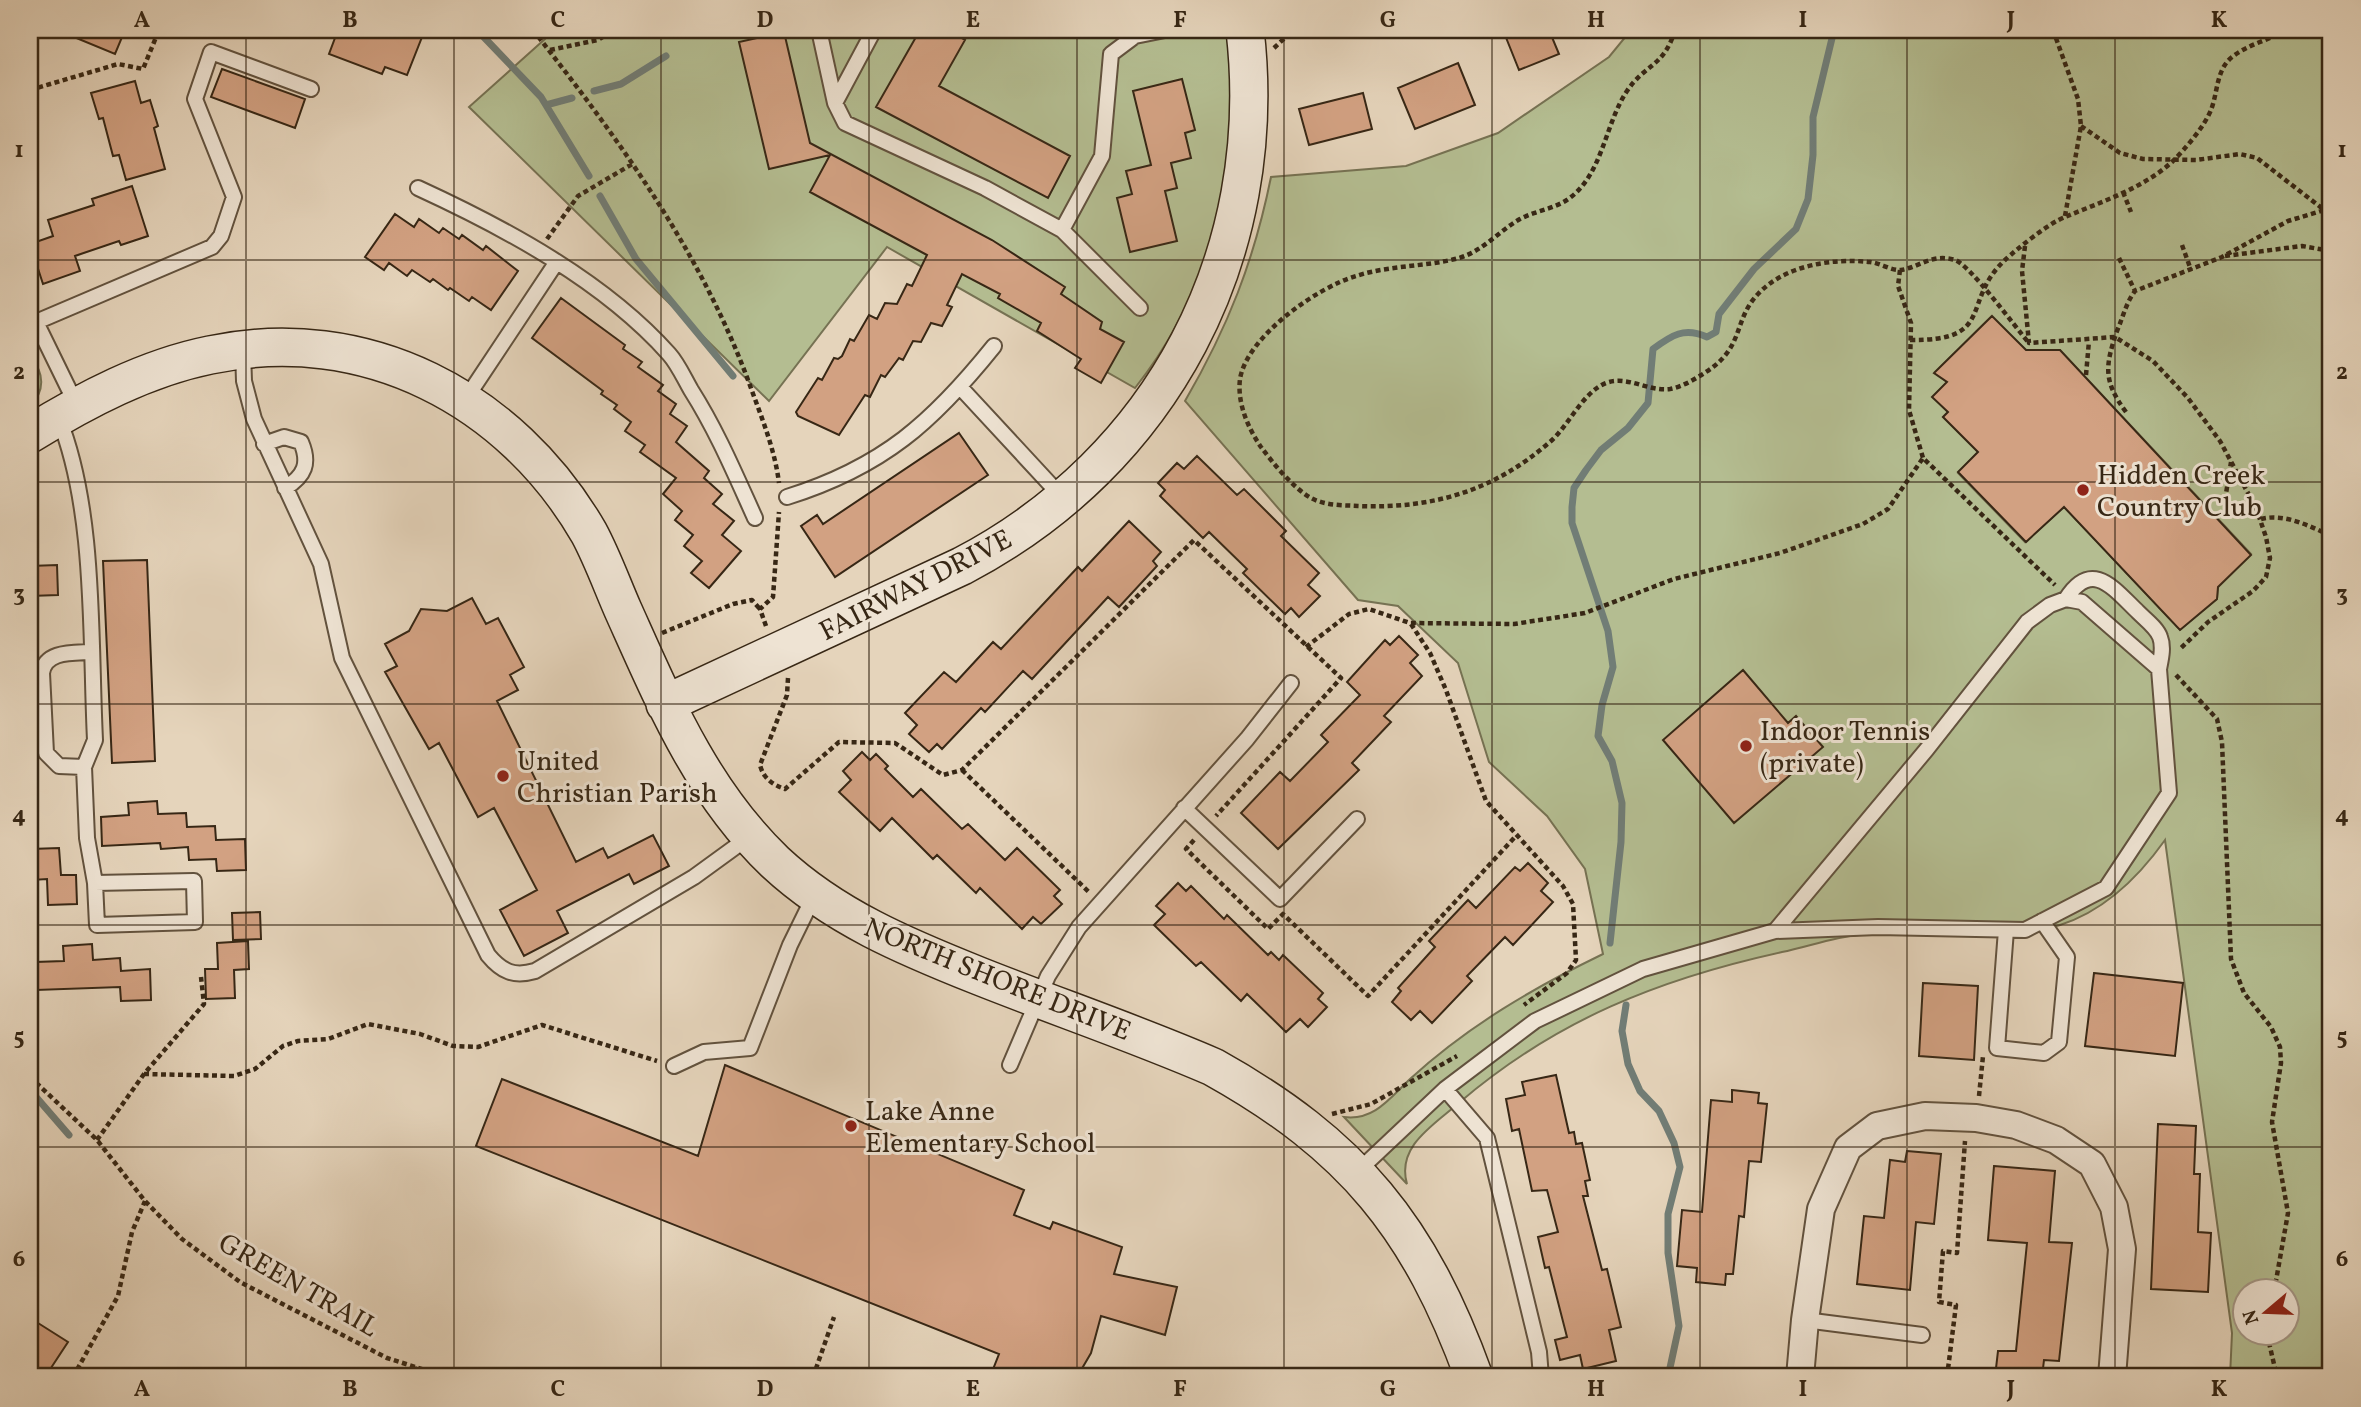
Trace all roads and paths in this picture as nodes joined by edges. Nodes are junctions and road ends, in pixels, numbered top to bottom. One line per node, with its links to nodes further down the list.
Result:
1 (159, 30): 15 (path)
2 (232, 30): 3 (path)
3 (238, 30)
4 (533, 30): 13 (path)
5 (614, 30): 13 (path)
6 (819, 30): 16 (lane)
7 (874, 30): 16 (lane)
8 (1166, 30): 26 (lane)
9 (1245, 30): 56 (street, FAIRWAY DRIVE)
10 (1675, 30): 34 (path)
11 (2053, 30): 17 (path)
12 (2290, 30): 18 (path)
13 (550, 50): 19 (path)
14 (311, 89): 39 (lane)
15 (30, 90)
16 (835, 103): 26 (lane)
17 (2081, 126): 18 (path); 25 (path)
18 (2173, 161): 21 (path); 23 (path)
19 (634, 163): 29 (path); 55 (path)
20 (418, 188): 29 (lane)
21 (2123, 192): 24 (path); 25 (path)
22 (2331, 208): 23 (path)
23 (2323, 209): 31 (path)
24 (2131, 212)
25 (2064, 217): 28 (path)
26 (1062, 230): 38 (lane)
27 (2182, 245): 35 (path)
28 (2025, 246): 36 (path); 43 (path)
29 (538, 251): 33 (lane)
30 (2331, 251): 31 (path)
31 (2222, 257): 35 (path)
32 (2119, 258): 37 (path)
33 (556, 263): 48 (lane); 58 (lane)
34 (1900, 270): 36 (path); 41 (path)
35 (2191, 270): 37 (path)
36 (1984, 290): 41 (path); 43 (path)
37 (2135, 291): 40 (path)
38 (1140, 308)
39 (33, 324): 50 (lane)
40 (2115, 337): 42 (path); 49 (path); 53 (path)
41 (1910, 340): 52 (path)
42 (2089, 341): 43 (path); 46 (path)
43 (2029, 343)
44 (994, 346): 47 (lane)
45 (243, 351): 48 (street, NORTH SHORE DRIVE); 50 (street, NORTH SHORE DRIVE); 51 (lane)
46 (2086, 375)
47 (961, 388): 55 (lane); 56 (lane)
48 (465, 400): 72 (street, NORTH SHORE DRIVE)
49 (2126, 412)
50 (55, 419): 67 (lane)
51 (264, 444): 54 (lane); 54 (lane)
52 (1923, 458): 61 (path); 63 (path)
53 (2231, 461): 57 (path); 59 (path)
54 (285, 488): 77 (lane)
55 (782, 494): 62 (path)
56 (1065, 499): 72 (street, FAIRWAY DRIVE)
57 (2225, 500)
58 (755, 518)
59 (2260, 519): 60 (path); 69 (path)
60 (2331, 536)
61 (2066, 598): 69 (lane); 69 (lane); 83 (lane)
62 (760, 609): 64 (path); 65 (path)
63 (1410, 623): 66 (path); 86 (path)
64 (766, 628)
65 (662, 634)
66 (1306, 647): 68 (path); 74 (path)
67 (90, 652): 73 (lane); 73 (lane)
68 (1312, 653)
69 (2159, 669): 81 (lane); 99 (path)
70 (788, 677): 74 (path)
71 (1291, 683): 75 (lane)
72 (666, 704): 77 (street, NORTH SHORE DRIVE)
73 (84, 767): 78 (lane)
74 (962, 770): 80 (path)
75 (1184, 808): 76 (lane); 80 (lane)
76 (1357, 819)
77 (750, 837): 79 (street, NORTH SHORE DRIVE)
78 (95, 883): 78 (lane)
79 (815, 895): 85 (street, NORTH SHORE DRIVE); 90 (lane)
80 (1100, 902): 85 (lane)
81 (2042, 921): 82 (lane); 82 (lane)
82 (2006, 930): 83 (lane)
83 (1775, 931): 93 (lane)
84 (201, 977): 91 (path)
85 (1037, 999): 89 (lane); 97 (street, NORTH SHORE DRIVE)
86 (1522, 1006)
87 (1984, 1050): 95 (path)
88 (1466, 1051): 94 (path)
89 (1010, 1065)
90 (674, 1066): 91 (path)
91 (144, 1074): 96 (path)
92 (30, 1077): 96 (path, GREEN TRAIL)
93 (1445, 1089): 97 (lane); 110 (lane)
94 (1329, 1114)
95 (1972, 1118): 101 (street); 112 (path); 113 (street)
96 (97, 1140): 98 (path, GREEN TRAIL)
97 (1356, 1173): 109 (street, NORTH SHORE DRIVE)
98 (145, 1201): 104 (path, GREEN TRAIL); 105 (path)
99 (2276, 1278)
100 (834, 1317): 108 (path)
101 (1805, 1320): 102 (lane); 111 (street)
102 (1922, 1335)
103 (2270, 1348): 114 (path)
104 (415, 1366): 106 (path); 107 (path, GREEN TRAIL)
105 (73, 1377)
106 (411, 1377)
107 (447, 1377)
108 (813, 1377)
109 (1474, 1377)
110 (1541, 1377)
111 (1800, 1377)
112 (1947, 1377)
113 (2112, 1377)
114 (2277, 1377)

